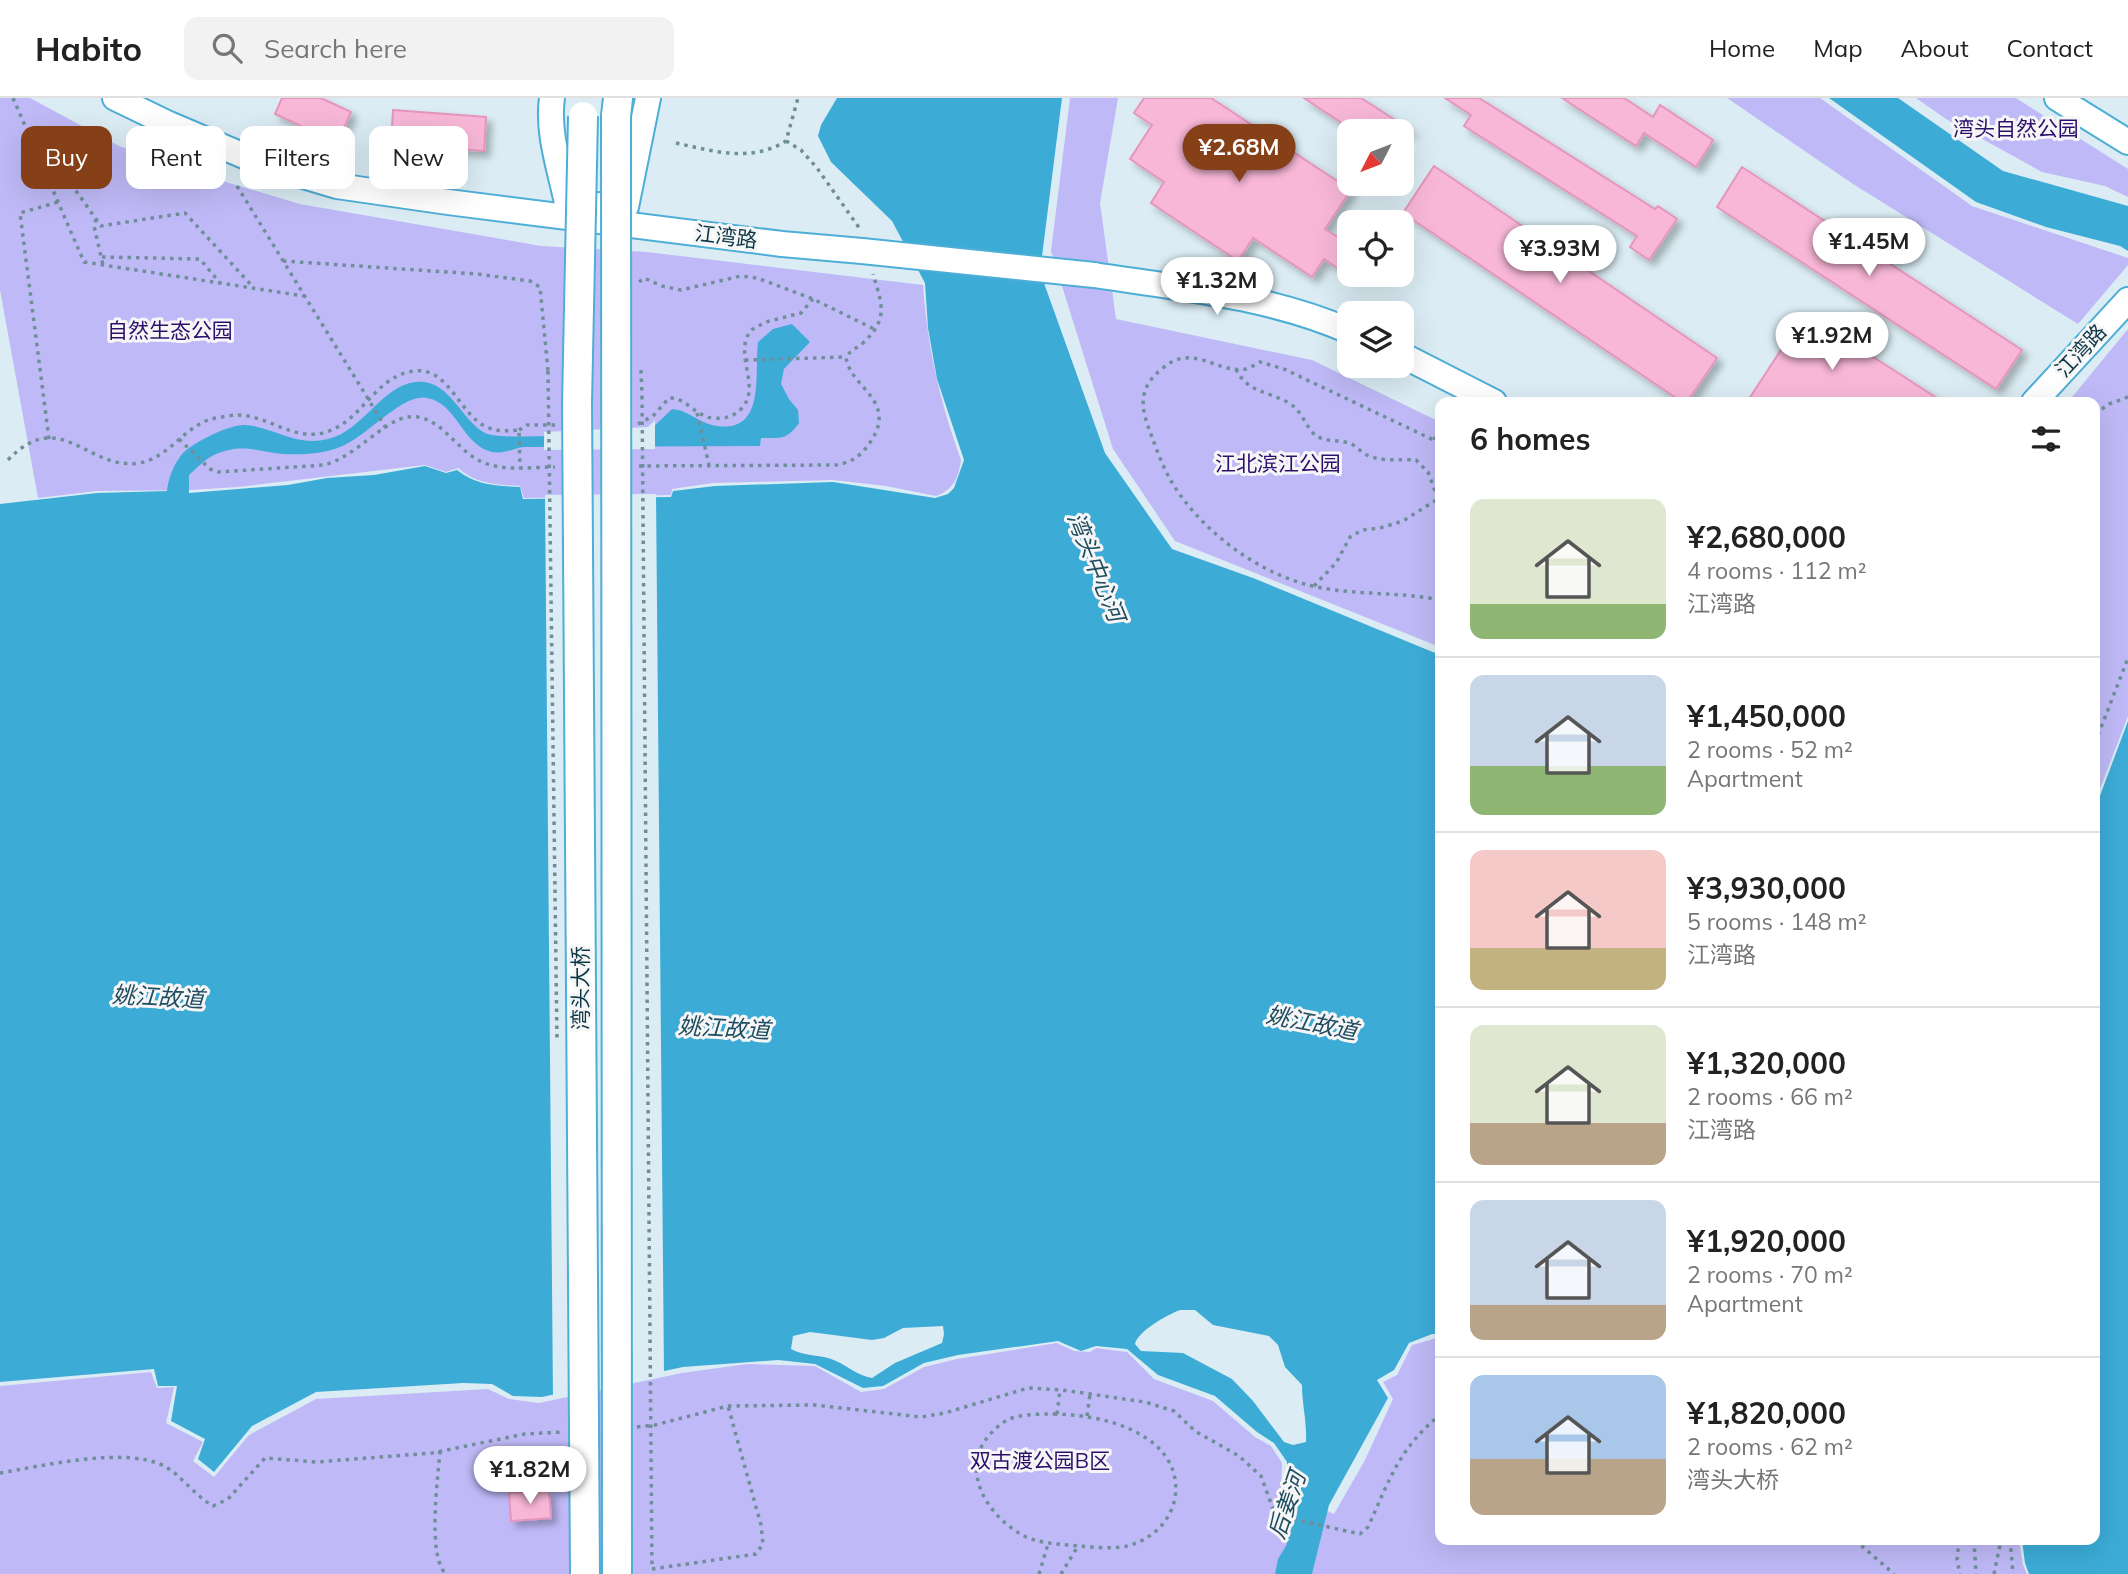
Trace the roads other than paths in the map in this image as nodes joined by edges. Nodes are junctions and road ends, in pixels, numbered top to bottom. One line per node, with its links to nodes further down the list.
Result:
1 (115, 98): 9 (street, 江湾路, bridge)
2 (552, 98): 3 (street)
3 (648, 98)
4 (2057, 98): 7 (street)
5 (584, 107): 13 (main road, 湾头大桥, bridge)
6 (617, 107): 14 (main road, 湾头大桥, bridge)
7 (2128, 142)
8 (2128, 300): 12 (street, 江湾路)
9 (1337, 326)
10 (1414, 361): 11 (street)
11 (1484, 397)
12 (2039, 397)
13 (585, 1574)
14 (617, 1574)

